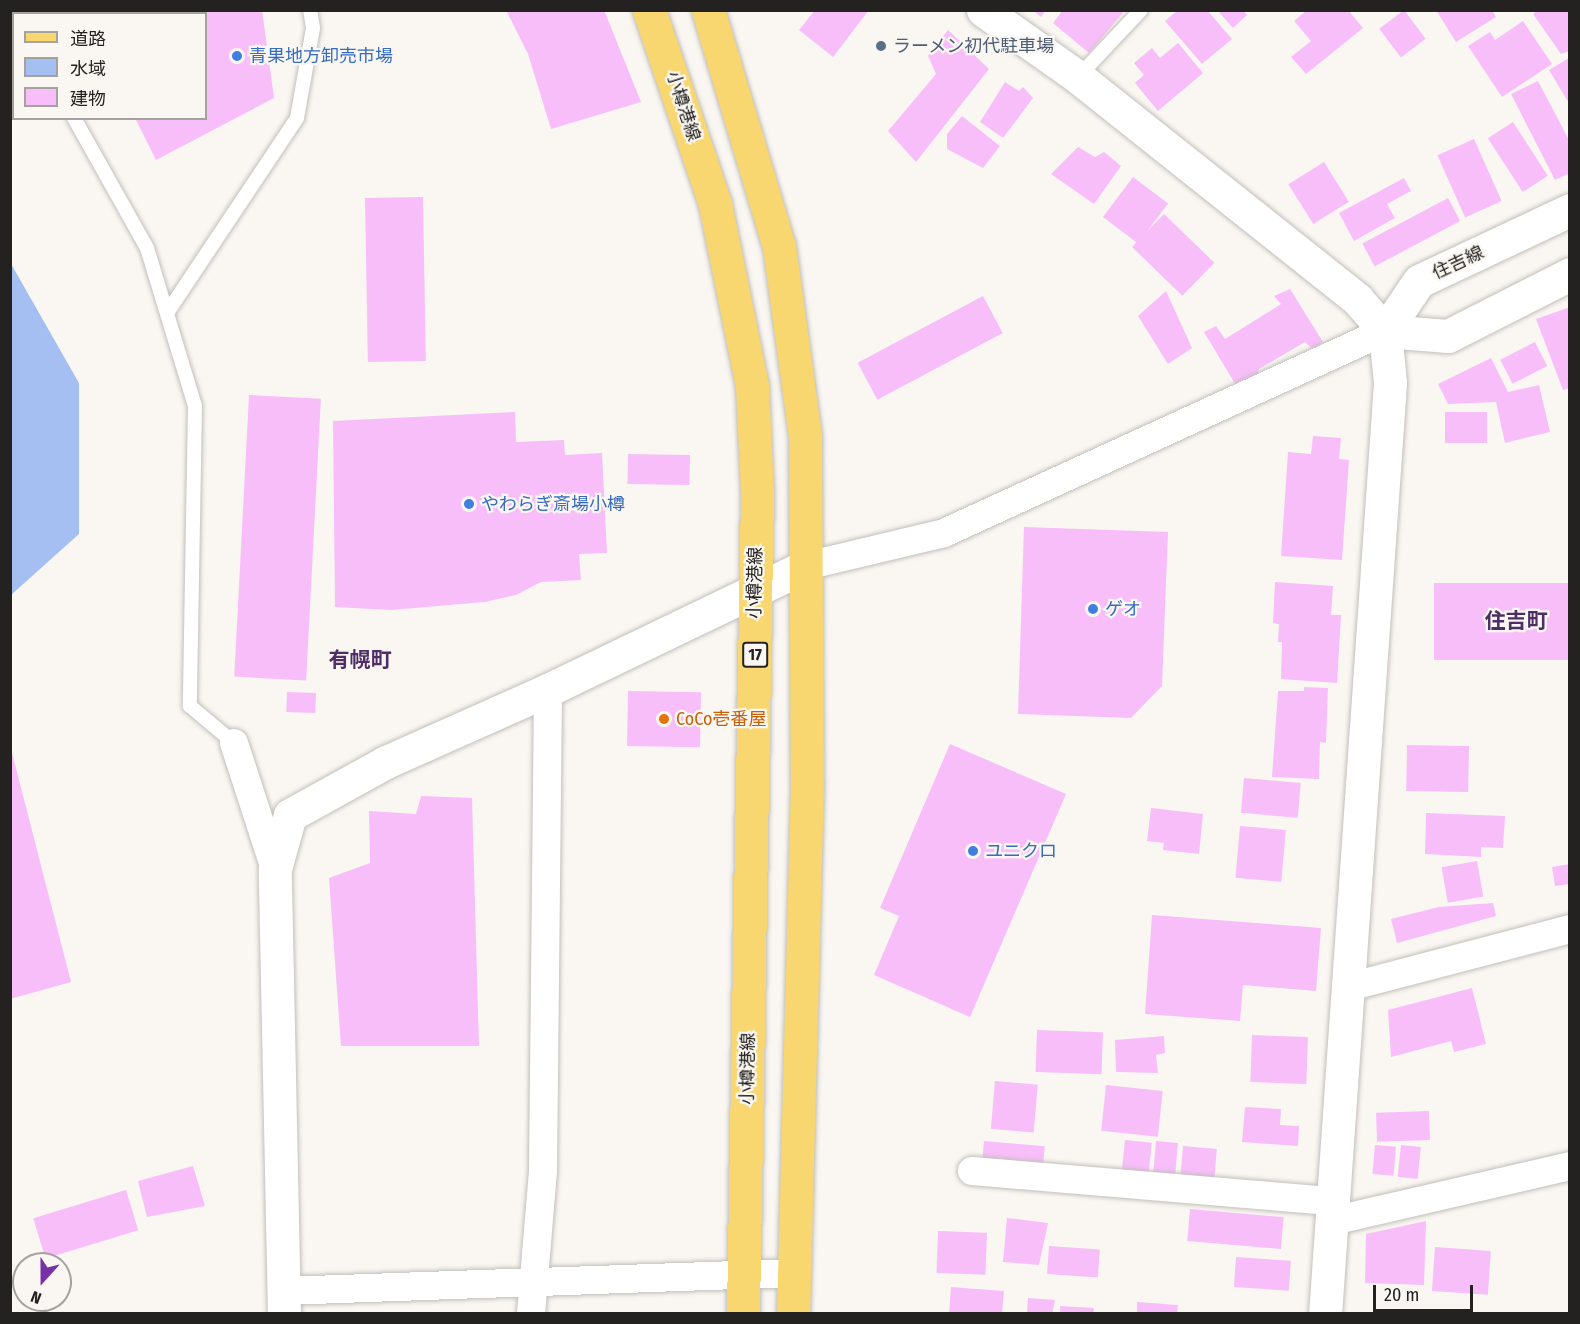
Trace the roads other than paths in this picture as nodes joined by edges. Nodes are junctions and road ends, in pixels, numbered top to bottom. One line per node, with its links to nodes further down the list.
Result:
1 (310, 10): 10 (lane)
2 (649, 10): 13 (main road, 小樽港線 / 17)
3 (708, 10): 12 (main road)
4 (983, 10): 6 (street)
5 (1141, 10): 6 (lane)
6 (1078, 77): 11 (street)
7 (75, 120): 10 (lane)
8 (1569, 210): 11 (street, 住吉線)
9 (1569, 274): 11 (street)
10 (167, 313): 15 (lane)
11 (1385, 331): 12 (street); 18 (street)
12 (806, 566): 13 (street); 22 (main road)
13 (755, 591): 14 (street); 23 (main road, 小樽港線 / 17)
14 (548, 690): 16 (street); 24 (street)
15 (234, 742): 16 (street)
16 (275, 869): 25 (street)
17 (1569, 929): 18 (street)
18 (1349, 987): 21 (street)
19 (1569, 1166): 21 (street)
20 (972, 1171): 21 (street)
21 (1333, 1210): 29 (street)
22 (794, 1273): 23 (street); 28 (main road)
23 (744, 1276): 24 (street); 27 (main road, 小樽港線 / 17)
24 (534, 1281): 25 (street); 26 (street)
25 (283, 1302)
26 (531, 1314)
27 (743, 1314)
28 (793, 1314)
29 (1325, 1314)

